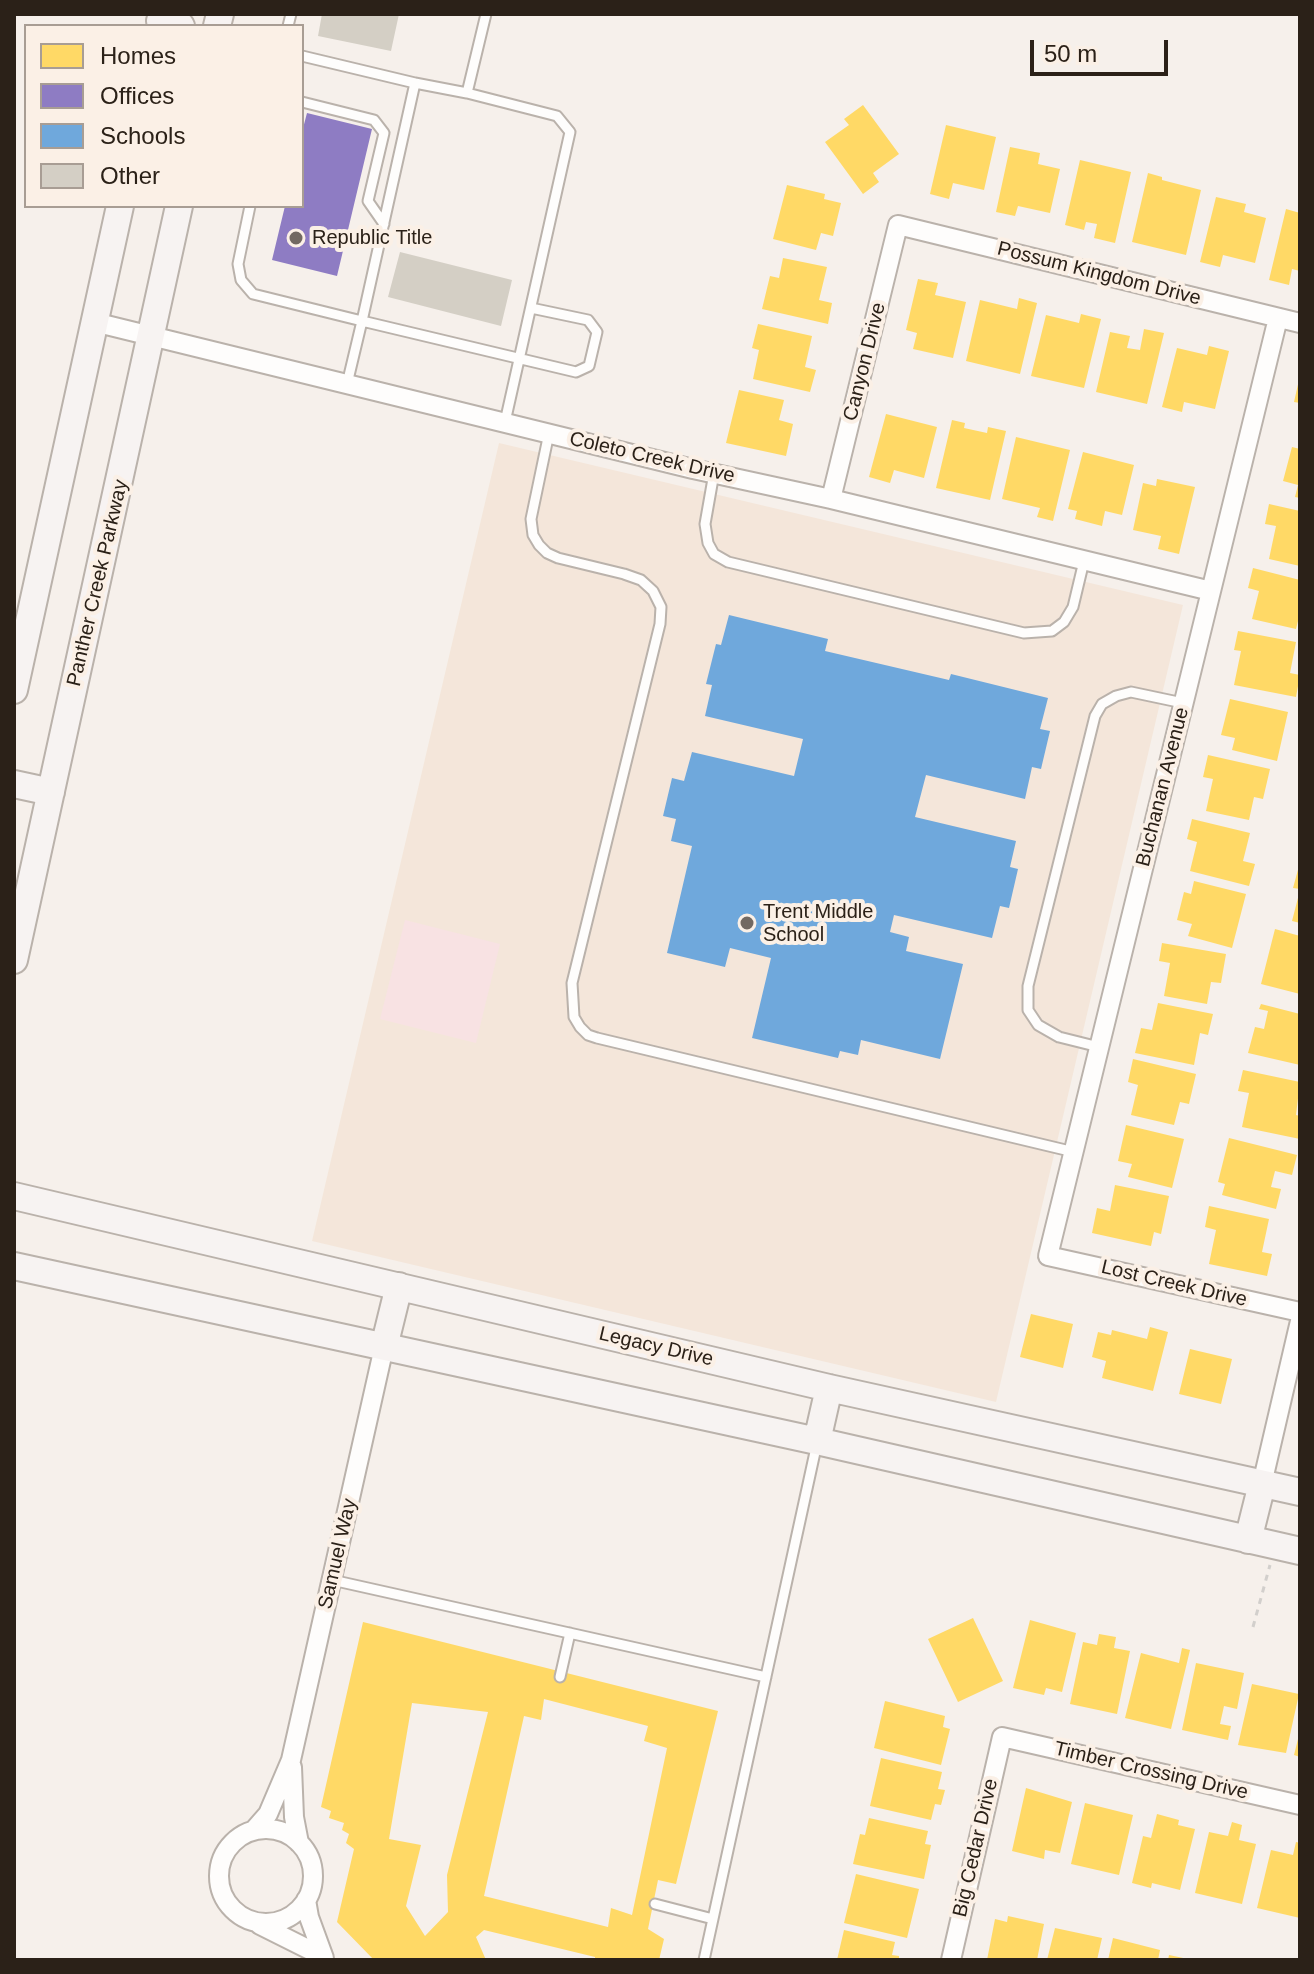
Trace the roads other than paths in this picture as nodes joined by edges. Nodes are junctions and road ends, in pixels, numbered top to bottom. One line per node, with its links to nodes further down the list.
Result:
1 (486, 14): 4 (lane)
2 (304, 56): 3 (lane)
3 (415, 83): 4 (lane); 9 (lane)
4 (467, 93): 11 (lane)
5 (304, 102): 9 (lane)
6 (120, 208): 14 (main road)
7 (179, 208): 16 (main road, Panther Creek Parkway)
8 (250, 208): 13 (lane)
9 (384, 224): 13 (lane)
10 (898, 225): 12 (street, Possum Kingdom Drive); 22 (street, Canyon Drive)
11 (531, 308): 17 (lane); 17 (lane)
12 (1278, 318): 15 (street, Possum Kingdom Drive); 24 (street, Buchanan Avenue)
13 (362, 321): 17 (lane); 18 (lane)
14 (94, 322): 16 (street, Coleto Creek Drive); 25 (main road)
15 (1300, 323)
16 (153, 336): 18 (street, Coleto Creek Drive); 28 (main road, Panther Creek Parkway)
17 (519, 359): 19 (lane)
18 (347, 384): 19 (street, Coleto Creek Drive)
19 (505, 422): 20 (street, Coleto Creek Drive)
20 (549, 433): 21 (street, Coleto Creek Drive); 31 (lane)
21 (714, 473): 22 (street, Coleto Creek Drive); 23 (lane)
22 (831, 499): 23 (street, Coleto Creek Drive)
23 (1084, 560): 24 (street, Coleto Creek Drive)
24 (1211, 591): 26 (street, Buchanan Avenue)
25 (14, 690)
26 (1183, 703): 30 (street, Buchanan Avenue); 30 (lane)
27 (14, 784): 28 (main road)
28 (51, 792): 29 (main road, Panther Creek Parkway)
29 (14, 960)
30 (1099, 1047): 31 (street, Buchanan Avenue)
31 (1074, 1152): 33 (street, Buchanan Avenue)
32 (14, 1196): 35 (main road, Legacy Drive)
33 (1048, 1256): 36 (street, Lost Creek Drive)
34 (14, 1266): 38 (main road)
35 (399, 1286): 38 (main road); 39 (main road, Legacy Drive)
36 (1300, 1312)
37 (1300, 1321): 41 (street)
38 (384, 1347): 40 (main road); 45 (street, Samuel Way)
39 (829, 1388): 40 (main road); 41 (main road, Legacy Drive)
40 (817, 1441): 43 (main road); 48 (lane)
41 (1262, 1484): 42 (main road, Legacy Drive); 43 (main road)
42 (1300, 1492)
43 (1248, 1540): 44 (main road)
44 (1300, 1551)
45 (332, 1580): 46 (lane); 50 (street, Samuel Way)
46 (570, 1633): 47 (lane); 48 (lane)
47 (560, 1677)
48 (766, 1677): 56 (lane)
49 (1002, 1737): 51 (street, Timber Crossing Drive); 60 (street, Big Cedar Drive)
50 (291, 1760): 52 (street, Samuel Way); 53 (street, Samuel Way)
51 (1300, 1805)
52 (254, 1830): 53 (street); 57 (street)
53 (299, 1843): 54 (street)
54 (306, 1900): 57 (street); 58 (street)
55 (655, 1904): 56 (lane)
56 (713, 1919): 59 (lane)
57 (253, 1922): 58 (street)
58 (324, 1958)
59 (704, 1960)
60 (951, 1960)

